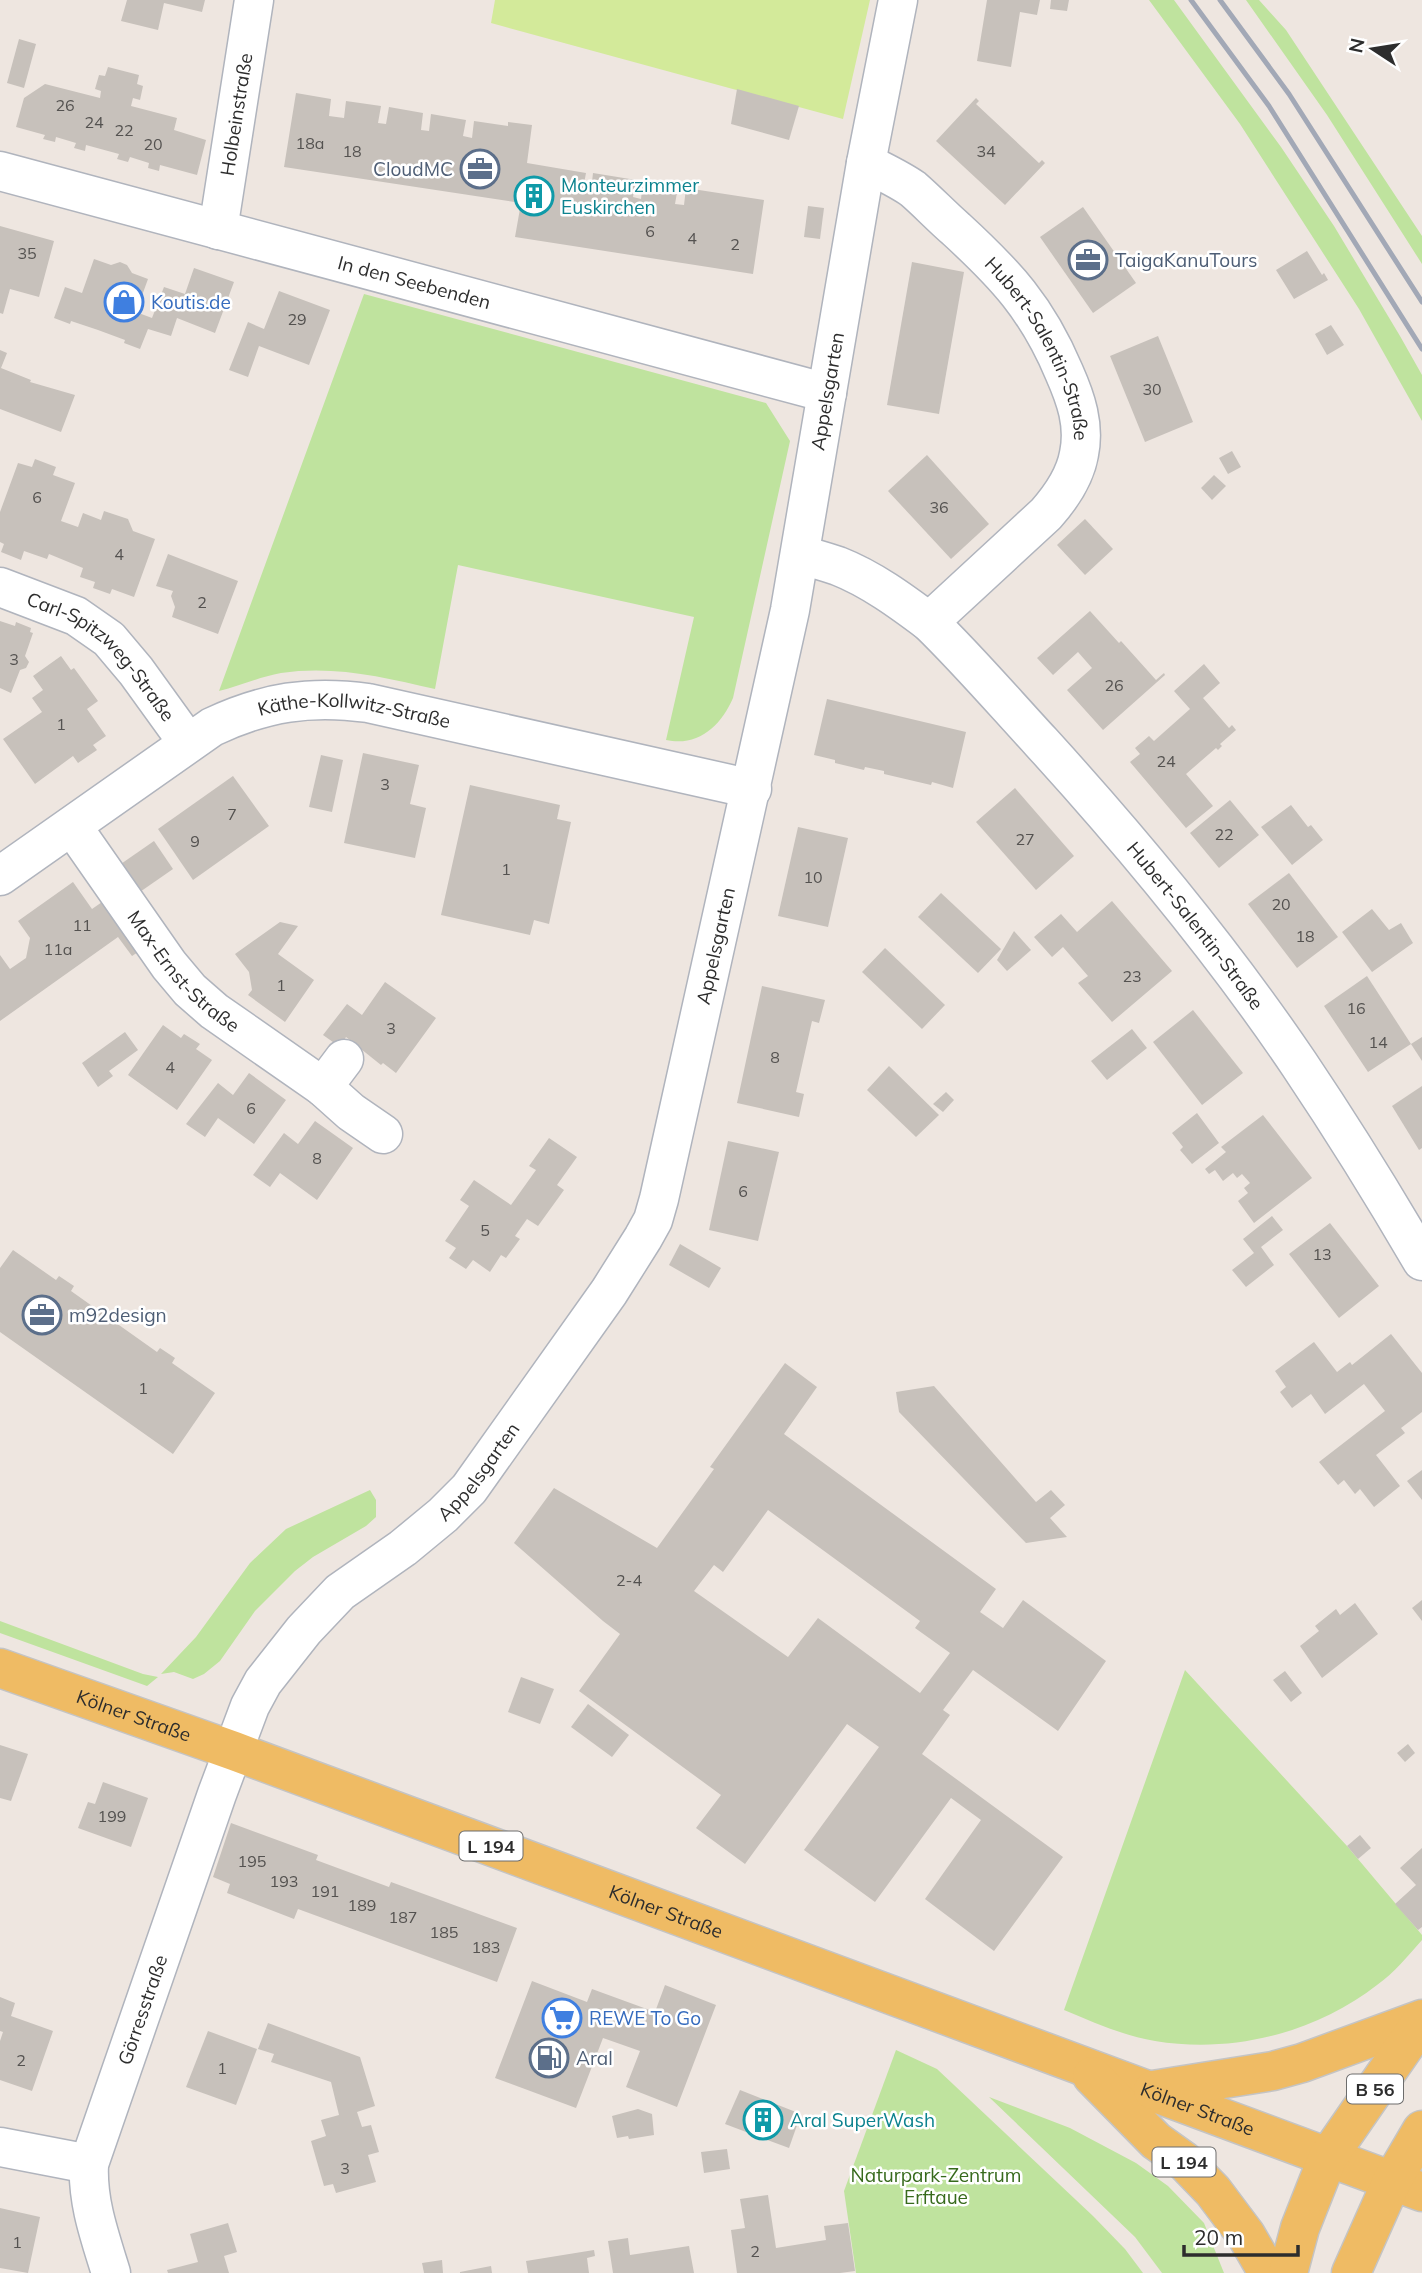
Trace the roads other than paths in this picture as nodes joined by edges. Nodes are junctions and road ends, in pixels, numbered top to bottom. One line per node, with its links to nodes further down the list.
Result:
1 (254, 0): 5 (street, Holbeinstraße)
2 (898, 0): 3 (street, Appelsgarten)
3 (866, 163): 6 (street, Appelsgarten); 9 (street, Hubert-Salentin-Straße)
4 (0, 171): 5 (street, In den Seebenden)
5 (218, 230): 6 (street, In den Seebenden)
6 (827, 393): 7 (street, Appelsgarten)
7 (800, 555): 9 (street, Hubert-Salentin-Straße); 11 (street, Appelsgarten)
8 (0, 587): 10 (street, Carl-Spitzweg-Straße)
9 (929, 622): 15 (street, Hubert-Salentin-Straße)
10 (188, 743): 11 (street, Käthe-Kollwitz-Straße); 12 (street, Käthe-Kollwitz-Straße)
11 (752, 789): 17 (street, Appelsgarten)
12 (72, 826): 13 (street, Käthe-Kollwitz-Straße); 14 (street, Max-Ernst-Straße)
13 (0, 876)
14 (383, 1134)
15 (1422, 1261)
16 (0, 1668): 17 (main road, Kölner Straße / L 194)
17 (234, 1751): 19 (main road, Kölner Straße / L 194); 24 (street, Görresstraße)
18 (1422, 2020): 20 (main road, B 56); 23 (main road, B 56)
19 (1083, 2066): 20 (main road, Kölner Straße / L 194); 27 (main road, L 194)
20 (1148, 2091): 23 (main road, Kölner Straße / L 194)
21 (1422, 2130): 25 (main road)
22 (0, 2147): 24 (street)
23 (1328, 2157): 25 (main road, Kölner Straße / L 194); 28 (main road, B 56)
24 (89, 2164): 26 (street, Görresstraße)
25 (1407, 2187): 29 (main road)
26 (111, 2273)
27 (1268, 2273)
28 (1288, 2273)
29 (1351, 2273)

